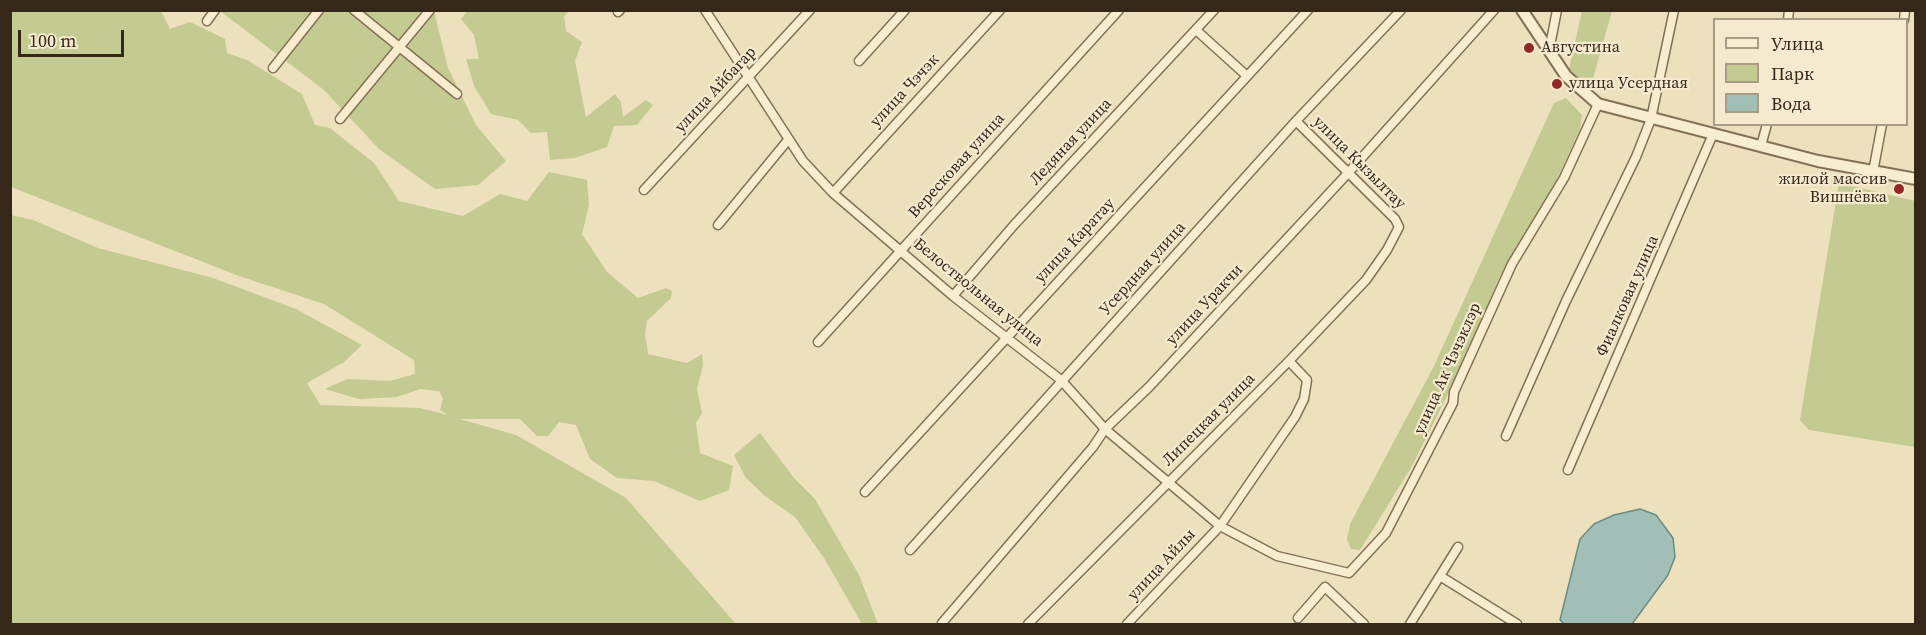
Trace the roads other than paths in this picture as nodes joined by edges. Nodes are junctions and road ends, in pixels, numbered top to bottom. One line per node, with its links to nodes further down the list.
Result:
1 (215, 10): 17 (street)
2 (319, 10): 22 (street)
3 (354, 10): 19 (street)
4 (430, 10): 19 (street)
5 (810, 10): 24 (street, улица Айбагар)
6 (905, 10): 21 (street)
7 (1000, 10): 39 (street, улица Чэчэк)
8 (1119, 10): 42 (street, Вересковая улица)
9 (1214, 10): 18 (street, Ледяная улица)
10 (1308, 10): 23 (street, улица Каратау)
11 (1401, 10): 29 (street, Усердная улица)
12 (1494, 10): 35 (street, улица Уракчи)
13 (1522, 10): 20 (street)
14 (1557, 10): 20 (street)
15 (1674, 10): 28 (street)
16 (707, 11): 24 (street, Белоствольная улица)
17 (207, 21)
18 (1196, 30): 23 (street); 43 (street, Ледяная улица)
19 (399, 47): 25 (street); 27 (street)
20 (1549, 51): 26 (street)
21 (859, 61)
22 (273, 68)
23 (1248, 76): 44 (street, улица Каратау)
24 (748, 79): 33 (street, Белоствольная улица); 38 (street, улица Айбагар)
25 (457, 94)
26 (1598, 104): 28 (street); 56 (street, улица Ак Чэчэклэр)
27 (339, 119)
28 (1651, 119): 32 (street); 49 (street)
29 (1296, 121): 35 (street, улица Кызылтау); 47 (street, Усердная улица)
30 (1766, 126): 34 (street)
31 (1882, 126): 36 (street)
32 (1713, 134): 34 (street); 50 (street, Фиалковая улица)
33 (788, 140): 39 (street, Белоствольная улица); 40 (street)
34 (1761, 146): 36 (street)
35 (1349, 172): 41 (street, улица Кызылтау); 48 (street, улица Уракчи)
36 (1873, 172): 37 (street)
37 (1916, 180)
38 (644, 190)
39 (833, 193): 42 (street, Белоствольная улица)
40 (718, 225)
41 (1398, 227): 46 (street, Липецкая улица)
42 (902, 250): 43 (street, Белоствольная улица); 45 (street, Вересковая улица)
43 (953, 296): 44 (street, Белоствольная улица)
44 (1008, 337): 47 (street, Белоствольная улица); 52 (street, улица Каратау)
45 (818, 342)
46 (1289, 361): 51 (street, Липецкая улица); 53 (street, улица Айлы)
47 (1061, 380): 48 (street, Белоствольная улица); 55 (street, Усердная улица)
48 (1105, 429): 51 (street, Белоствольная улица); 59 (street, улица Уракчи)
49 (1506, 436)
50 (1568, 470)
51 (1169, 483): 53 (street, Белоствольная улица); 60 (street, Липецкая улица)
52 (865, 492)
53 (1220, 526): 56 (street, Белоствольная улица); 61 (street, улица Айлы)
54 (1458, 547): 57 (street)
55 (910, 550)
56 (1277, 556)
57 (1440, 576): 63 (street); 64 (street)
58 (1298, 618): 62 (street)
59 (942, 623)
60 (1028, 624)
61 (1127, 624)
62 (1364, 624)
63 (1410, 624)
64 (1517, 624)

